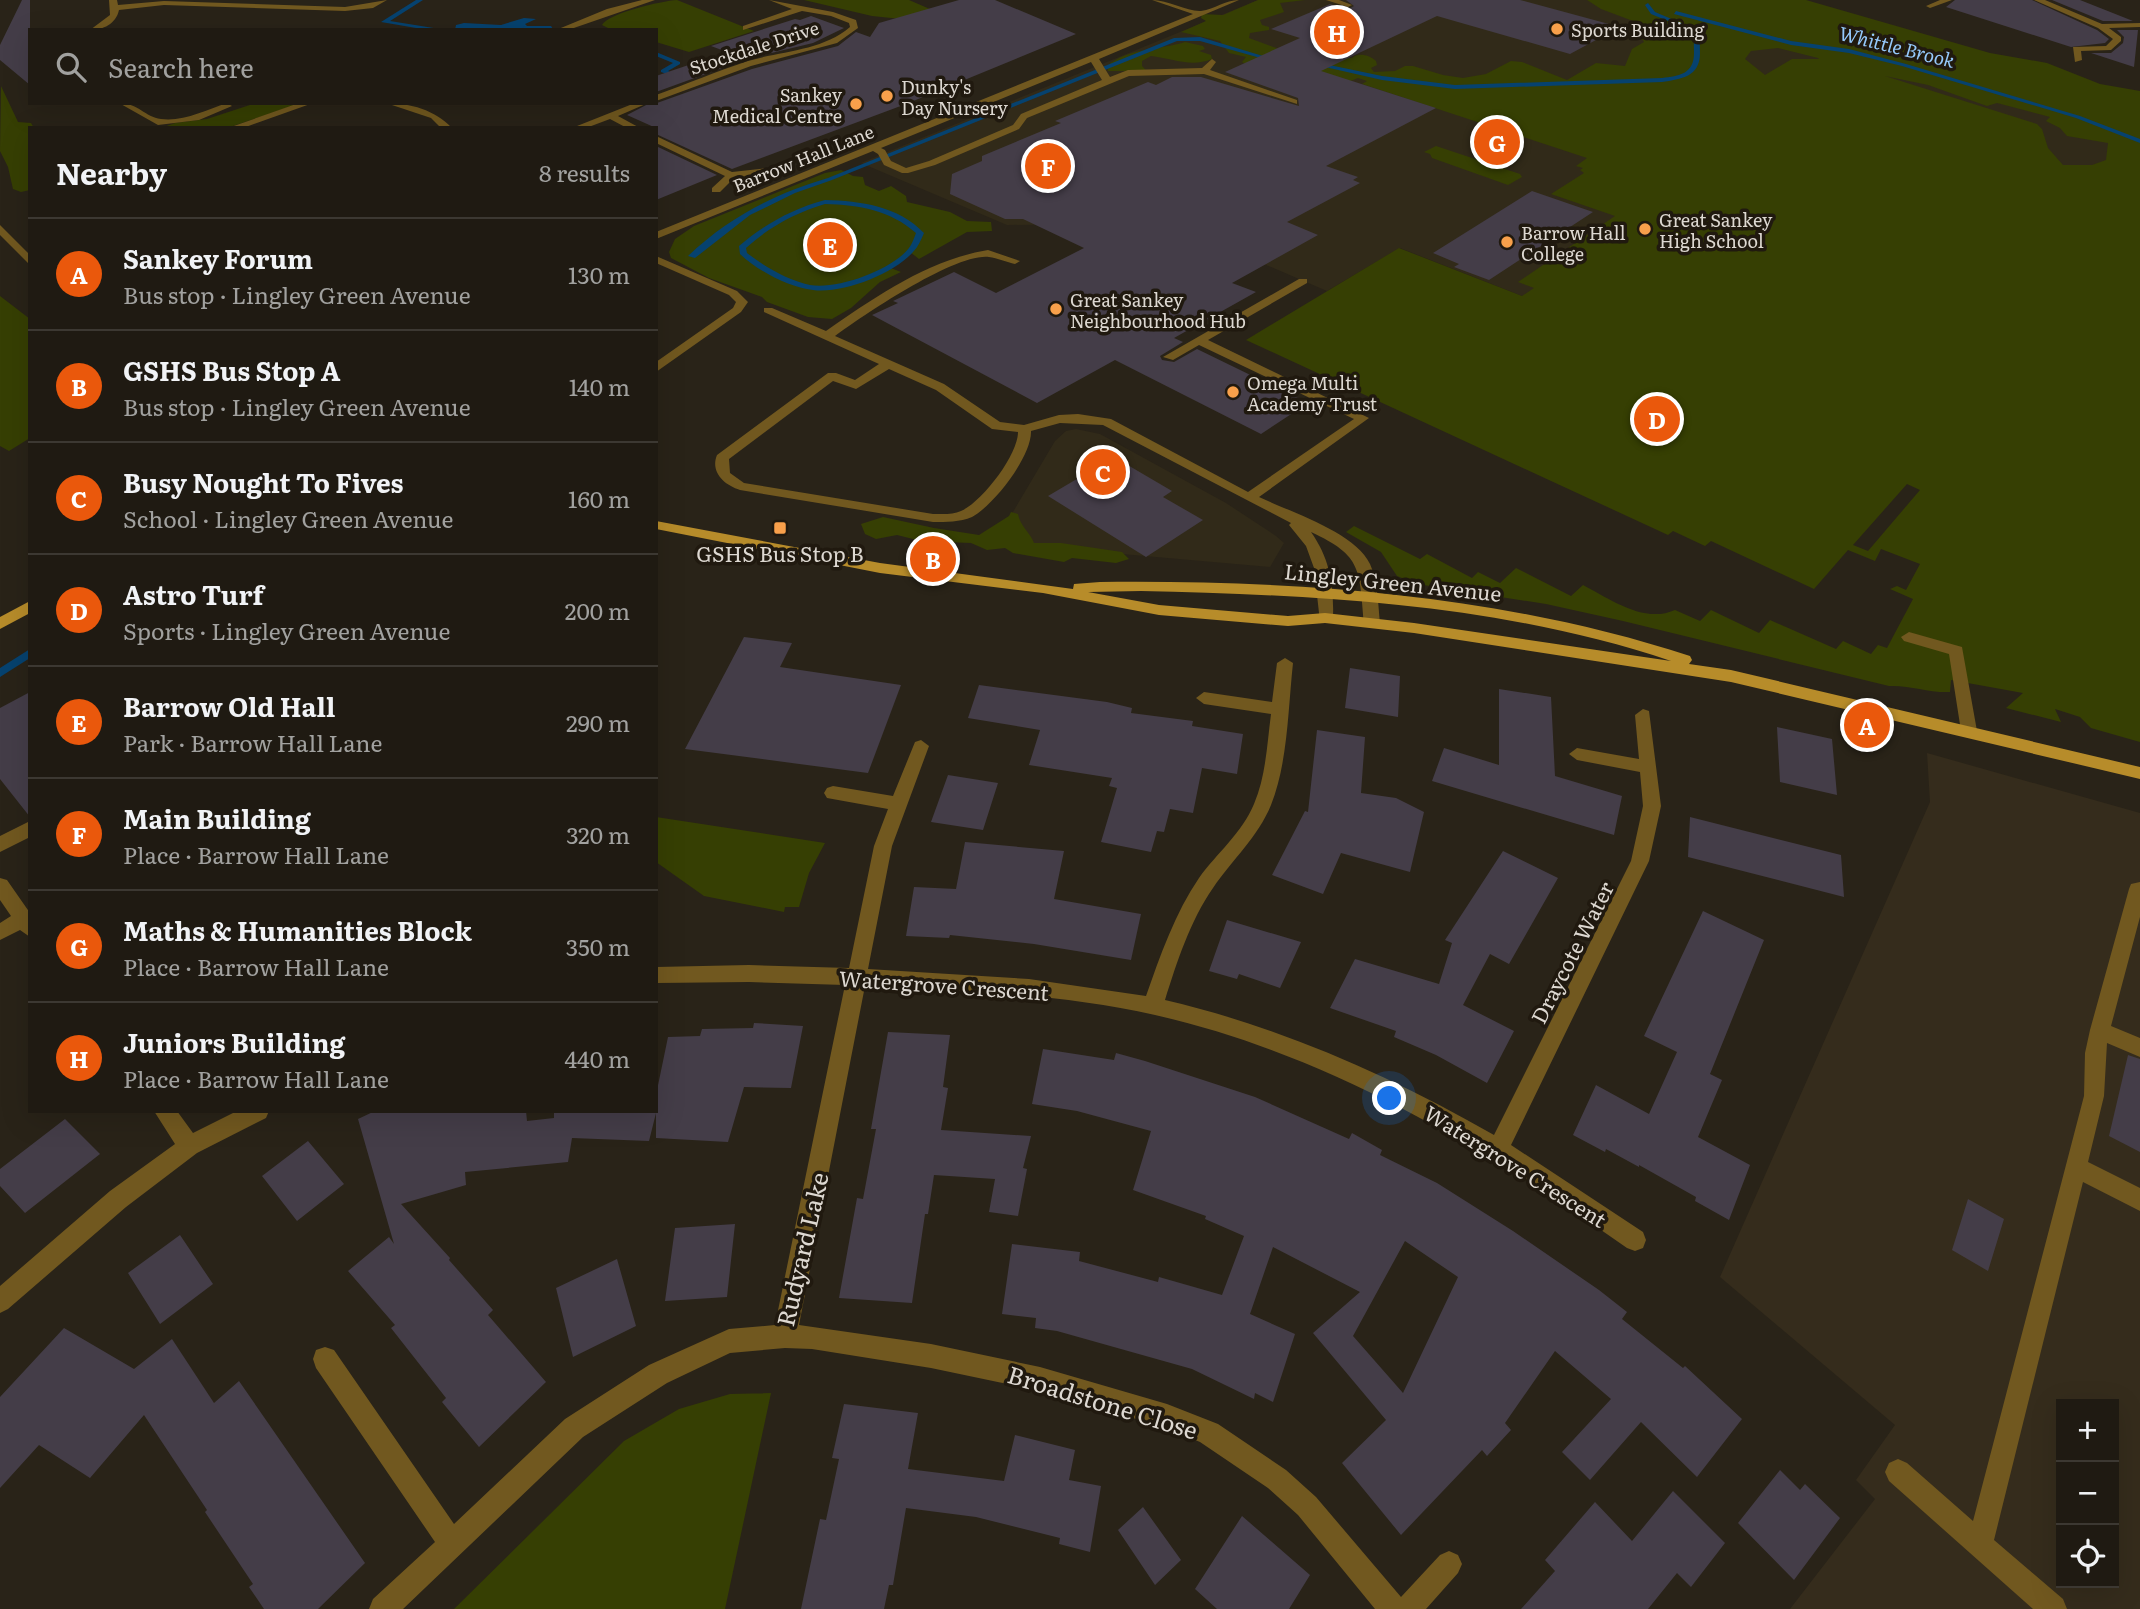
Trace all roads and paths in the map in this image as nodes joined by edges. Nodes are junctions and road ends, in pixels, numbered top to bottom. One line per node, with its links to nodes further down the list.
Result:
1 (383, 0): 11 (street)
2 (651, 0): 19 (street)
3 (773, 0): 13 (street, Stockdale Drive)
4 (1156, 0): 15 (street)
5 (1235, 0): 15 (street, Barrow Hall Lane)
6 (1330, 0): 10 (street)
7 (1948, 0): 12 (street)
8 (2038, 0): 17 (street)
9 (114, 4): 11 (street); 18 (street)
10 (1348, 5)
11 (370, 6): 14 (street)
12 (1930, 6)
13 (802, 8): 20 (street); 25 (street, Stockdale Drive)
14 (381, 10)
15 (1201, 14): 23 (street, Barrow Hall Lane)
16 (2140, 25): 17 (street)
17 (2101, 26): 21 (street)
18 (98, 28)
19 (565, 28)
20 (746, 28)
21 (2078, 60)
22 (1212, 62): 24 (street)
23 (1101, 69): 24 (street); 40 (street, Barrow Hall Lane); 40 (street)
24 (1205, 71): 26 (street)
25 (658, 98)
26 (1294, 102)
27 (127, 105): 33 (street)
28 (303, 105): 35 (street)
29 (397, 105): 36 (street)
30 (638, 105): 32 (street)
31 (227, 106): 33 (street)
32 (611, 116): 37 (street); 38 (street)
33 (158, 122): 34 (street)
34 (151, 126)
35 (239, 126)
36 (445, 126)
37 (583, 126)
38 (631, 126)
39 (658, 140): 42 (street)
40 (872, 147): 45 (street, Barrow Hall Lane)
41 (769, 171): 42 (street)
42 (731, 176): 43 (street)
43 (716, 190)
44 (0, 228): 46 (street)
45 (658, 235)
46 (28, 260)
47 (658, 261): 55 (street)
48 (1014, 261): 51 (street)
49 (1303, 281): 52 (street)
50 (768, 310): 51 (street)
51 (827, 337): 54 (street)
52 (1199, 340): 53 (street); 57 (street)
53 (1169, 358)
54 (888, 364): 56 (street); 56 (street)
55 (658, 367)
56 (1024, 429): 57 (street)
57 (1249, 498): 58 (street)
58 (1289, 518): 61 (street); 62 (street)
59 (658, 525): 60 (main road, Lingley Green Avenue)
60 (1043, 587): 61 (main road, Lingley Green Avenue); 64 (main road, Lingley Green Avenue)
61 (1326, 593): 62 (main road, Lingley Green Avenue); 64 (street)
62 (1371, 598): 66 (street); 69 (main road, Lingley Green Avenue)
63 (28, 607): 65 (main road)
64 (1325, 618): 66 (main road, Lingley Green Avenue)
65 (0, 624)
66 (1372, 624): 69 (main road, Lingley Green Avenue)
67 (1909, 636): 73 (street)
68 (1285, 663): 71 (street)
69 (1731, 676): 73 (main road, Lingley Green Avenue)
70 (1204, 698): 71 (street)
71 (1278, 709): 88 (street)
72 (1643, 715): 76 (street, Draycote Water)
73 (1969, 731): 77 (main road, Lingley Green Avenue)
74 (921, 746): 79 (street, Rudyard Lake)
75 (1577, 754): 76 (street)
76 (1648, 767): 94 (street, Draycote Water)
77 (2140, 773)
78 (833, 793): 79 (street)
79 (899, 804): 87 (street, Rudyard Lake)
80 (28, 829): 81 (street)
81 (0, 845)
82 (0, 885): 84 (street)
83 (2138, 889): 89 (street)
84 (26, 924): 85 (street)
85 (0, 932)
86 (658, 975): 87 (street, Watergrove Crescent)
87 (859, 976): 88 (street, Watergrove Crescent); 99 (street, Rudyard Lake)
88 (1153, 1006): 94 (street, Watergrove Crescent)
89 (2100, 1030): 90 (street); 95 (street)
90 (2140, 1048)
91 (165, 1113): 93 (street)
92 (255, 1113): 93 (street)
93 (189, 1146): 98 (street)
94 (1498, 1149): 97 (street, Watergrove Crescent)
95 (2076, 1167): 96 (street); 103 (street)
96 (2140, 1200)
97 (1635, 1240)
98 (0, 1301)
99 (785, 1336): 102 (street, Rudyard Lake); 106 (street, Broadstone Close)
100 (325, 1359): 102 (street)
101 (1898, 1472): 103 (street)
102 (451, 1543): 105 (street, Rudyard Lake)
103 (1980, 1544): 108 (street)
104 (1449, 1564): 107 (street)
105 (383, 1609)
106 (1393, 1609)
107 (1408, 1609)
108 (2053, 1609)

